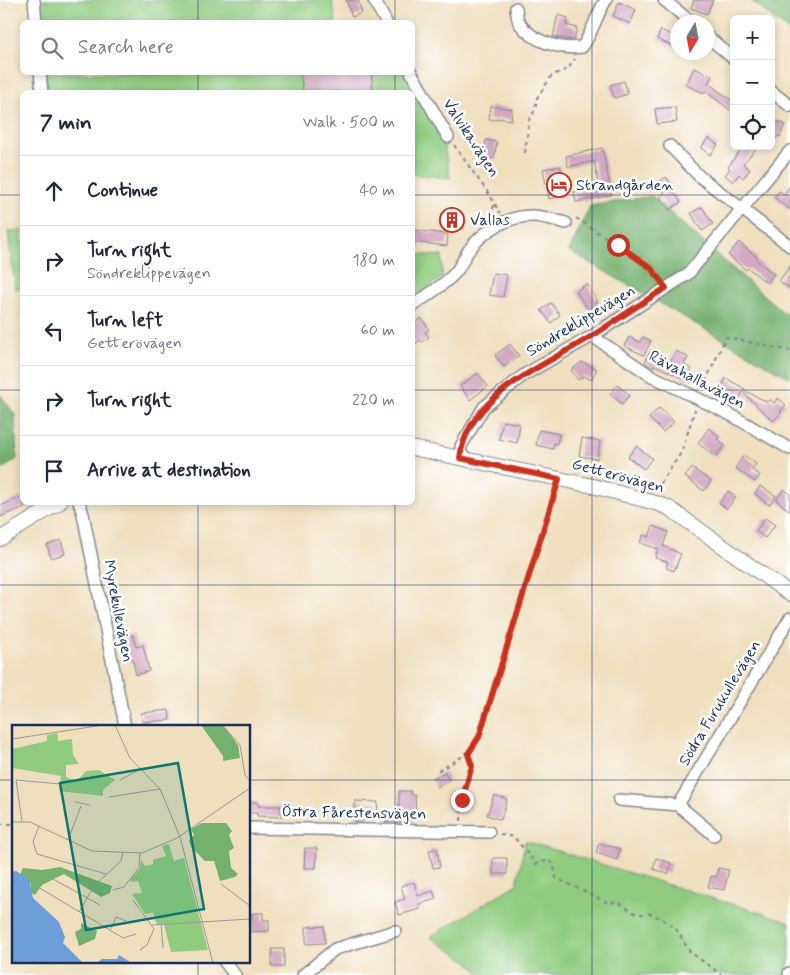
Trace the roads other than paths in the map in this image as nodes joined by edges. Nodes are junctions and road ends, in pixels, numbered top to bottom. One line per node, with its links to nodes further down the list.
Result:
1 (34, 0): 7 (street)
2 (374, 0): 8 (street)
3 (606, 0): 5 (street)
4 (664, 0): 6 (street)
5 (516, 8)
6 (682, 15)
7 (36, 20)
8 (385, 20)
9 (715, 43): 10 (street)
10 (730, 56)
11 (40, 75): 13 (street)
12 (413, 75): 16 (street, Valvikavägen)
13 (42, 90)
14 (775, 94): 15 (street)
15 (790, 106)
16 (448, 137)
17 (670, 146): 19 (street)
18 (790, 151): 19 (street, Söndreklippevägen)
19 (744, 209): 21 (street); 23 (street, Söndreklippevägen)
20 (566, 222): 22 (street)
21 (790, 246)
22 (415, 304)
23 (592, 336): 25 (street, Rävahallavägen); 26 (street, Söndreklippevägen)
24 (415, 449): 26 (street, Getterövägen)
25 (790, 449)
26 (460, 458): 30 (street, Getterövägen)
27 (55, 505): 29 (street)
28 (80, 505): 32 (street, Myrekullevägen)
29 (0, 539)
30 (790, 594)
31 (790, 618): 34 (street, Södra Furukullevägen)
32 (125, 725)
33 (619, 800): 34 (street)
34 (678, 805): 37 (street)
35 (250, 828): 36 (street, Östra Fårestensvägen)
36 (489, 832)
37 (714, 835)
38 (394, 931): 41 (street)
39 (225, 962): 40 (street)
40 (235, 975)
41 (303, 975)

